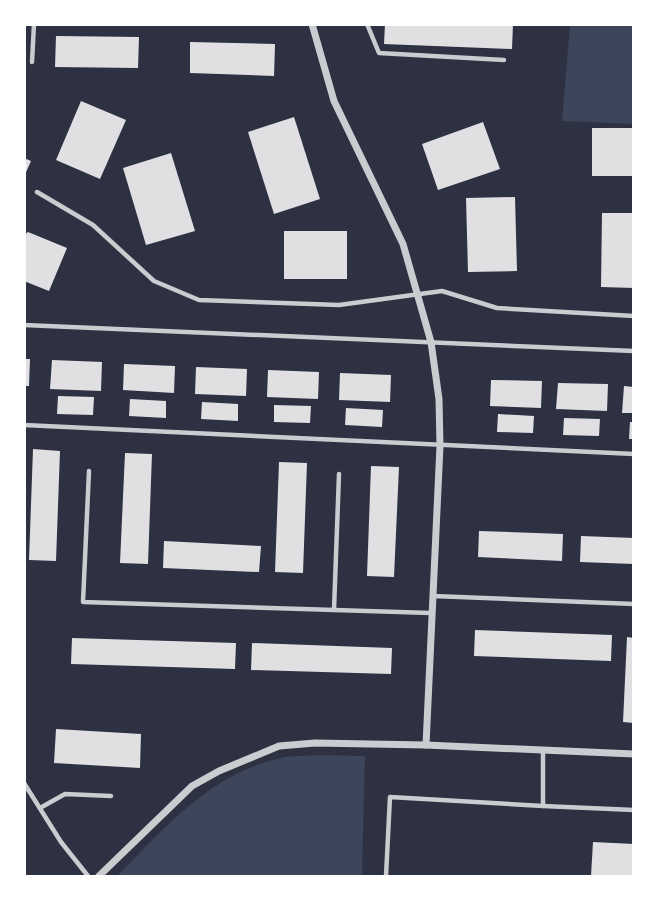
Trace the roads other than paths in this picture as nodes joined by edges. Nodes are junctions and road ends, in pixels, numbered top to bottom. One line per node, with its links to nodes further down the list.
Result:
1 (34, 24): 5 (lane)
2 (312, 24): 7 (street)
3 (367, 24): 4 (lane)
4 (503, 60)
5 (32, 62)
6 (37, 192): 7 (lane)
7 (418, 296): 8 (lane); 10 (street)
8 (634, 316)
9 (24, 325): 10 (lane)
10 (431, 342): 11 (lane); 13 (street)
11 (634, 351)
12 (24, 425): 13 (lane)
13 (440, 446): 14 (lane); 17 (street)
14 (634, 454)
15 (89, 471): 19 (lane)
16 (339, 474): 19 (lane)
17 (433, 596): 18 (lane); 20 (street)
18 (634, 604)
19 (334, 610): 20 (lane)
20 (432, 613): 21 (street)
21 (426, 745): 22 (street); 30 (street)
22 (544, 750): 23 (street); 26 (lane)
23 (634, 754)
24 (24, 783): 27 (lane)
25 (111, 796): 27 (lane)
26 (543, 806): 28 (lane); 31 (lane)
27 (40, 808): 29 (lane)
28 (634, 810)
29 (88, 877)
30 (99, 877)
31 (386, 877)

